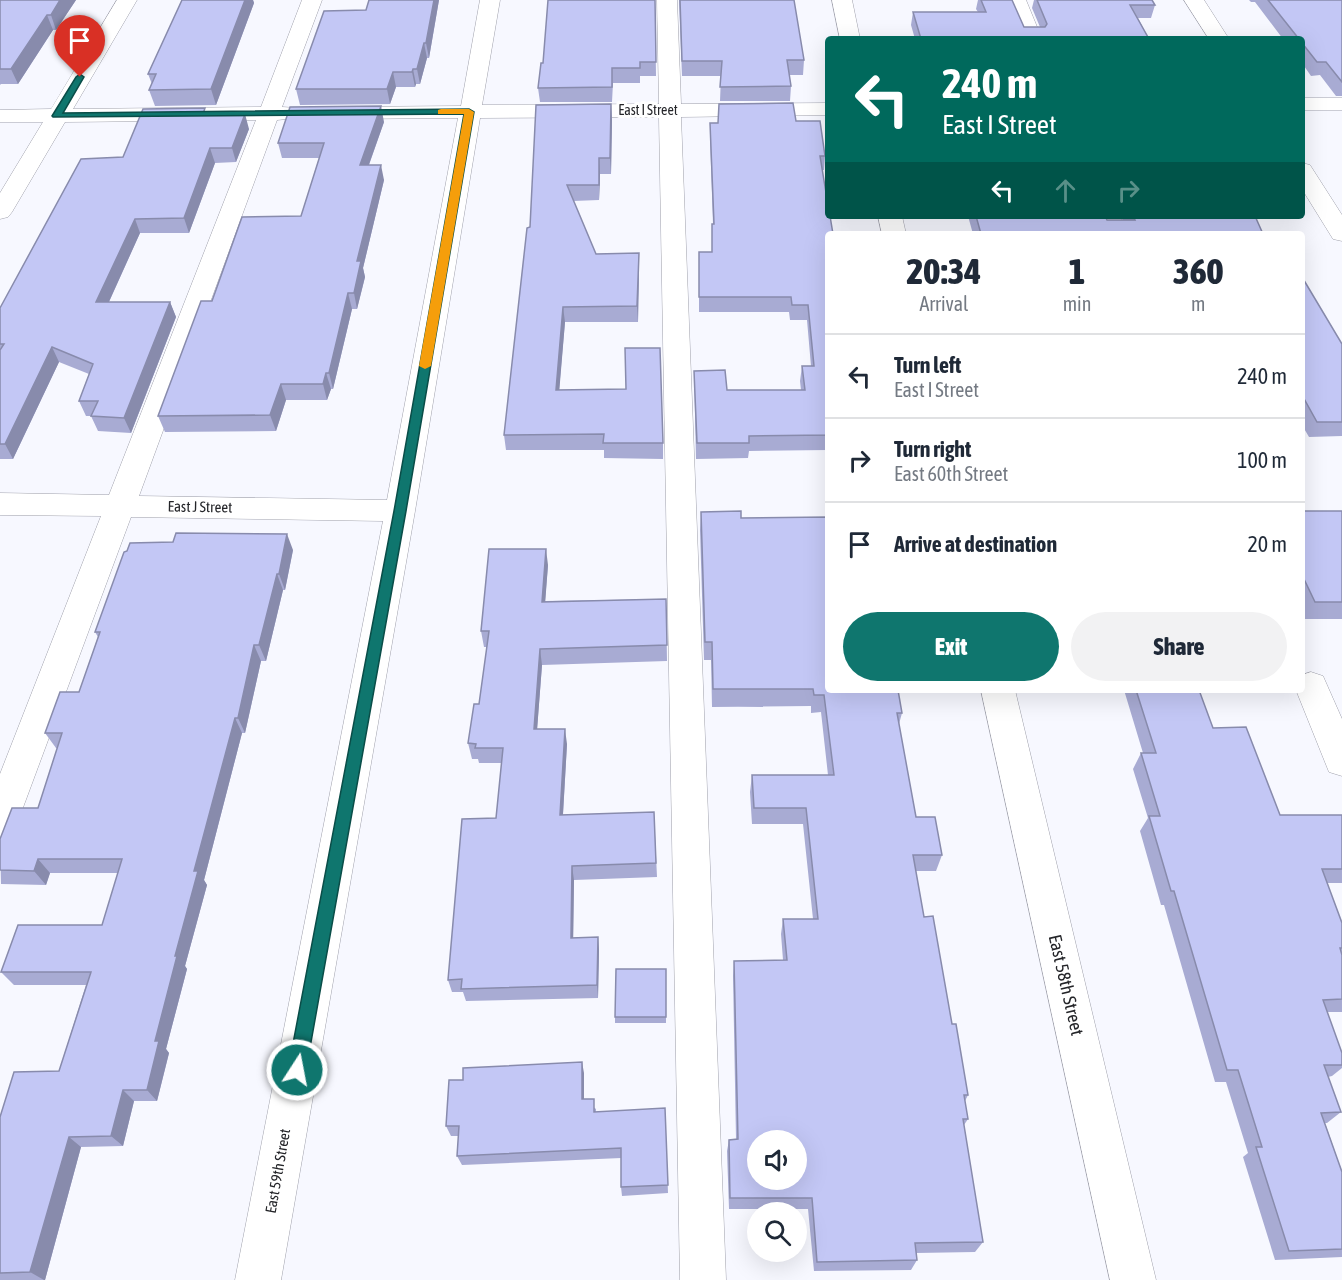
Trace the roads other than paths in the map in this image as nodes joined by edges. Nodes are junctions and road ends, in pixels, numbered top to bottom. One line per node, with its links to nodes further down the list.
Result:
1 (127, 0): 18 (street)
2 (312, 0): 16 (street)
3 (490, 0): 15 (street, East 59th Street)
4 (667, 0): 14 (street)
5 (842, 0): 8 (street)
6 (1016, 0): 9 (street)
7 (1194, 0): 10 (street)
8 (849, 36)
9 (1031, 36)
10 (1217, 36)
11 (1305, 104): 12 (street)
12 (1342, 104)
13 (825, 109): 14 (street, East I Street)
14 (670, 110): 15 (street, East I Street); 30 (street)
15 (469, 112): 16 (street, East I Street); 24 (street, East 59th Street)
16 (269, 114): 18 (street, East I Street); 23 (street)
17 (0, 116): 18 (street, East I Street)
18 (56, 116): 20 (street)
19 (1305, 176): 21 (street)
20 (0, 212)
21 (1342, 234)
22 (0, 504): 23 (street, East J Street)
23 (120, 506): 24 (street, East J Street); 28 (street)
24 (400, 511): 29 (street, East 59th Street)
25 (1311, 686): 27 (street)
26 (999, 693): 31 (street, East 58th Street)
27 (1342, 761)
28 (0, 821)
29 (258, 1280)
30 (703, 1280)
31 (1133, 1280)

